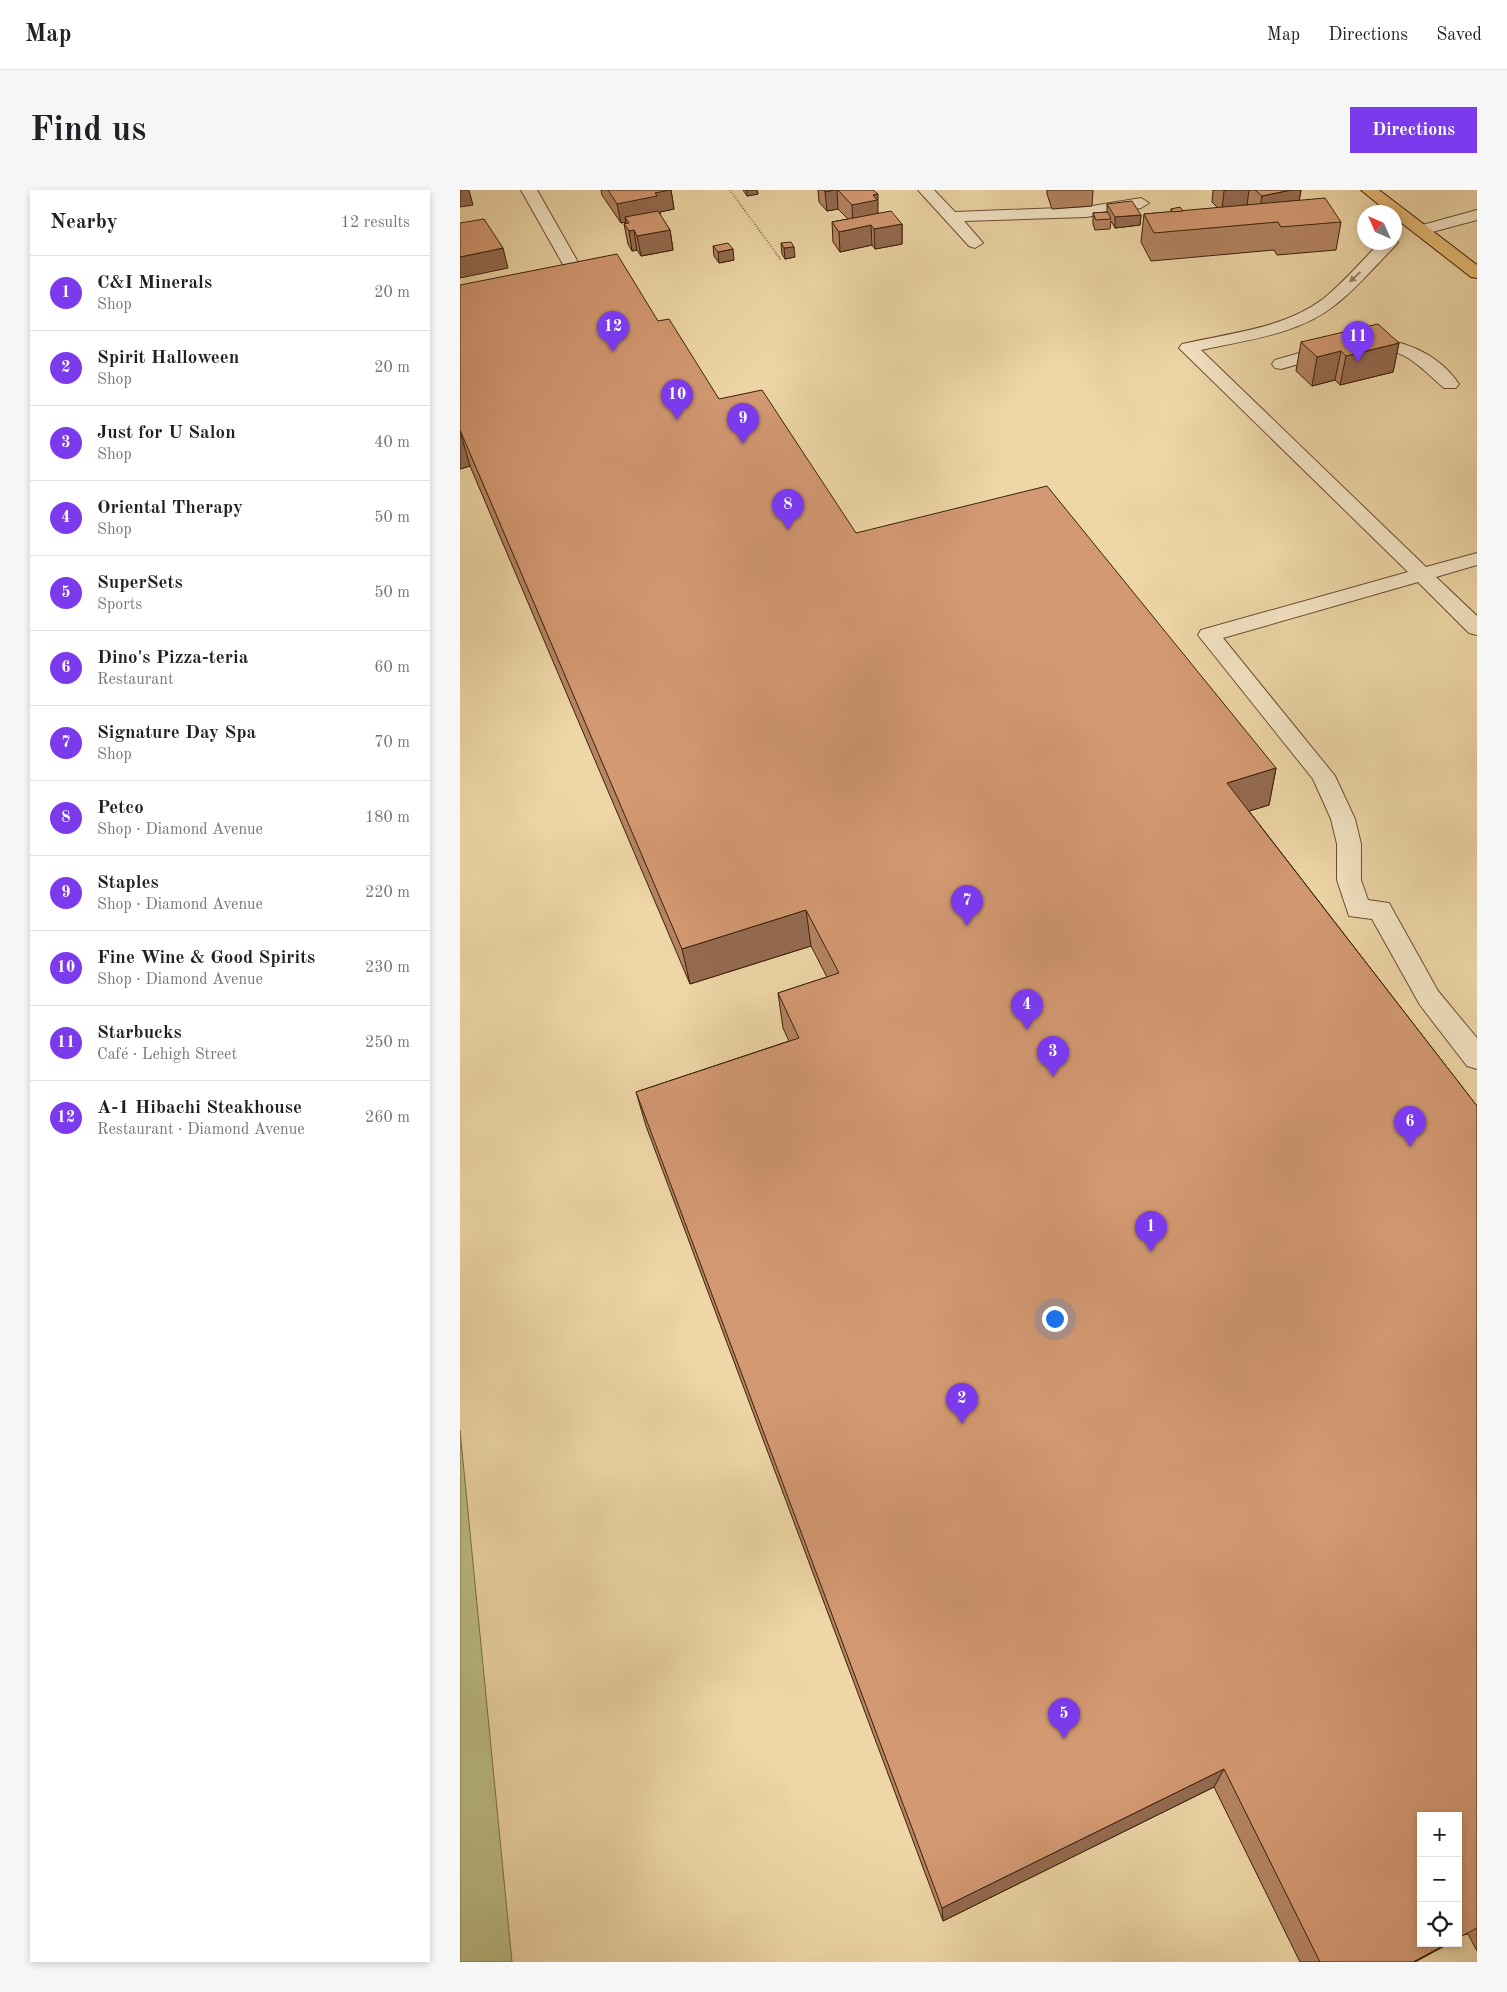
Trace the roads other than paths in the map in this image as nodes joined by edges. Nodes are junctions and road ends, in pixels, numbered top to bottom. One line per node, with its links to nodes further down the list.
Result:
1 (529, 190): 14 (street)
2 (926, 190): 8 (street)
3 (1127, 190): 5 (street)
4 (1369, 190): 9 (highway)
5 (1141, 203): 6 (street); 8 (street)
6 (1154, 215)
7 (1477, 215): 11 (street)
8 (951, 217): 12 (street)
9 (1404, 217): 10 (street); 11 (highway)
10 (1402, 220)
11 (1421, 230): 15 (highway)
12 (975, 243)
13 (1382, 250): 19 (street, one-way to 19)
14 (574, 270)
15 (1477, 273)
16 (1281, 364): 17 (street)
17 (1450, 384)
18 (1477, 559): 19 (street)
19 (1422, 574): 20 (street); 21 (street)
20 (1477, 628)
21 (1477, 1058)

